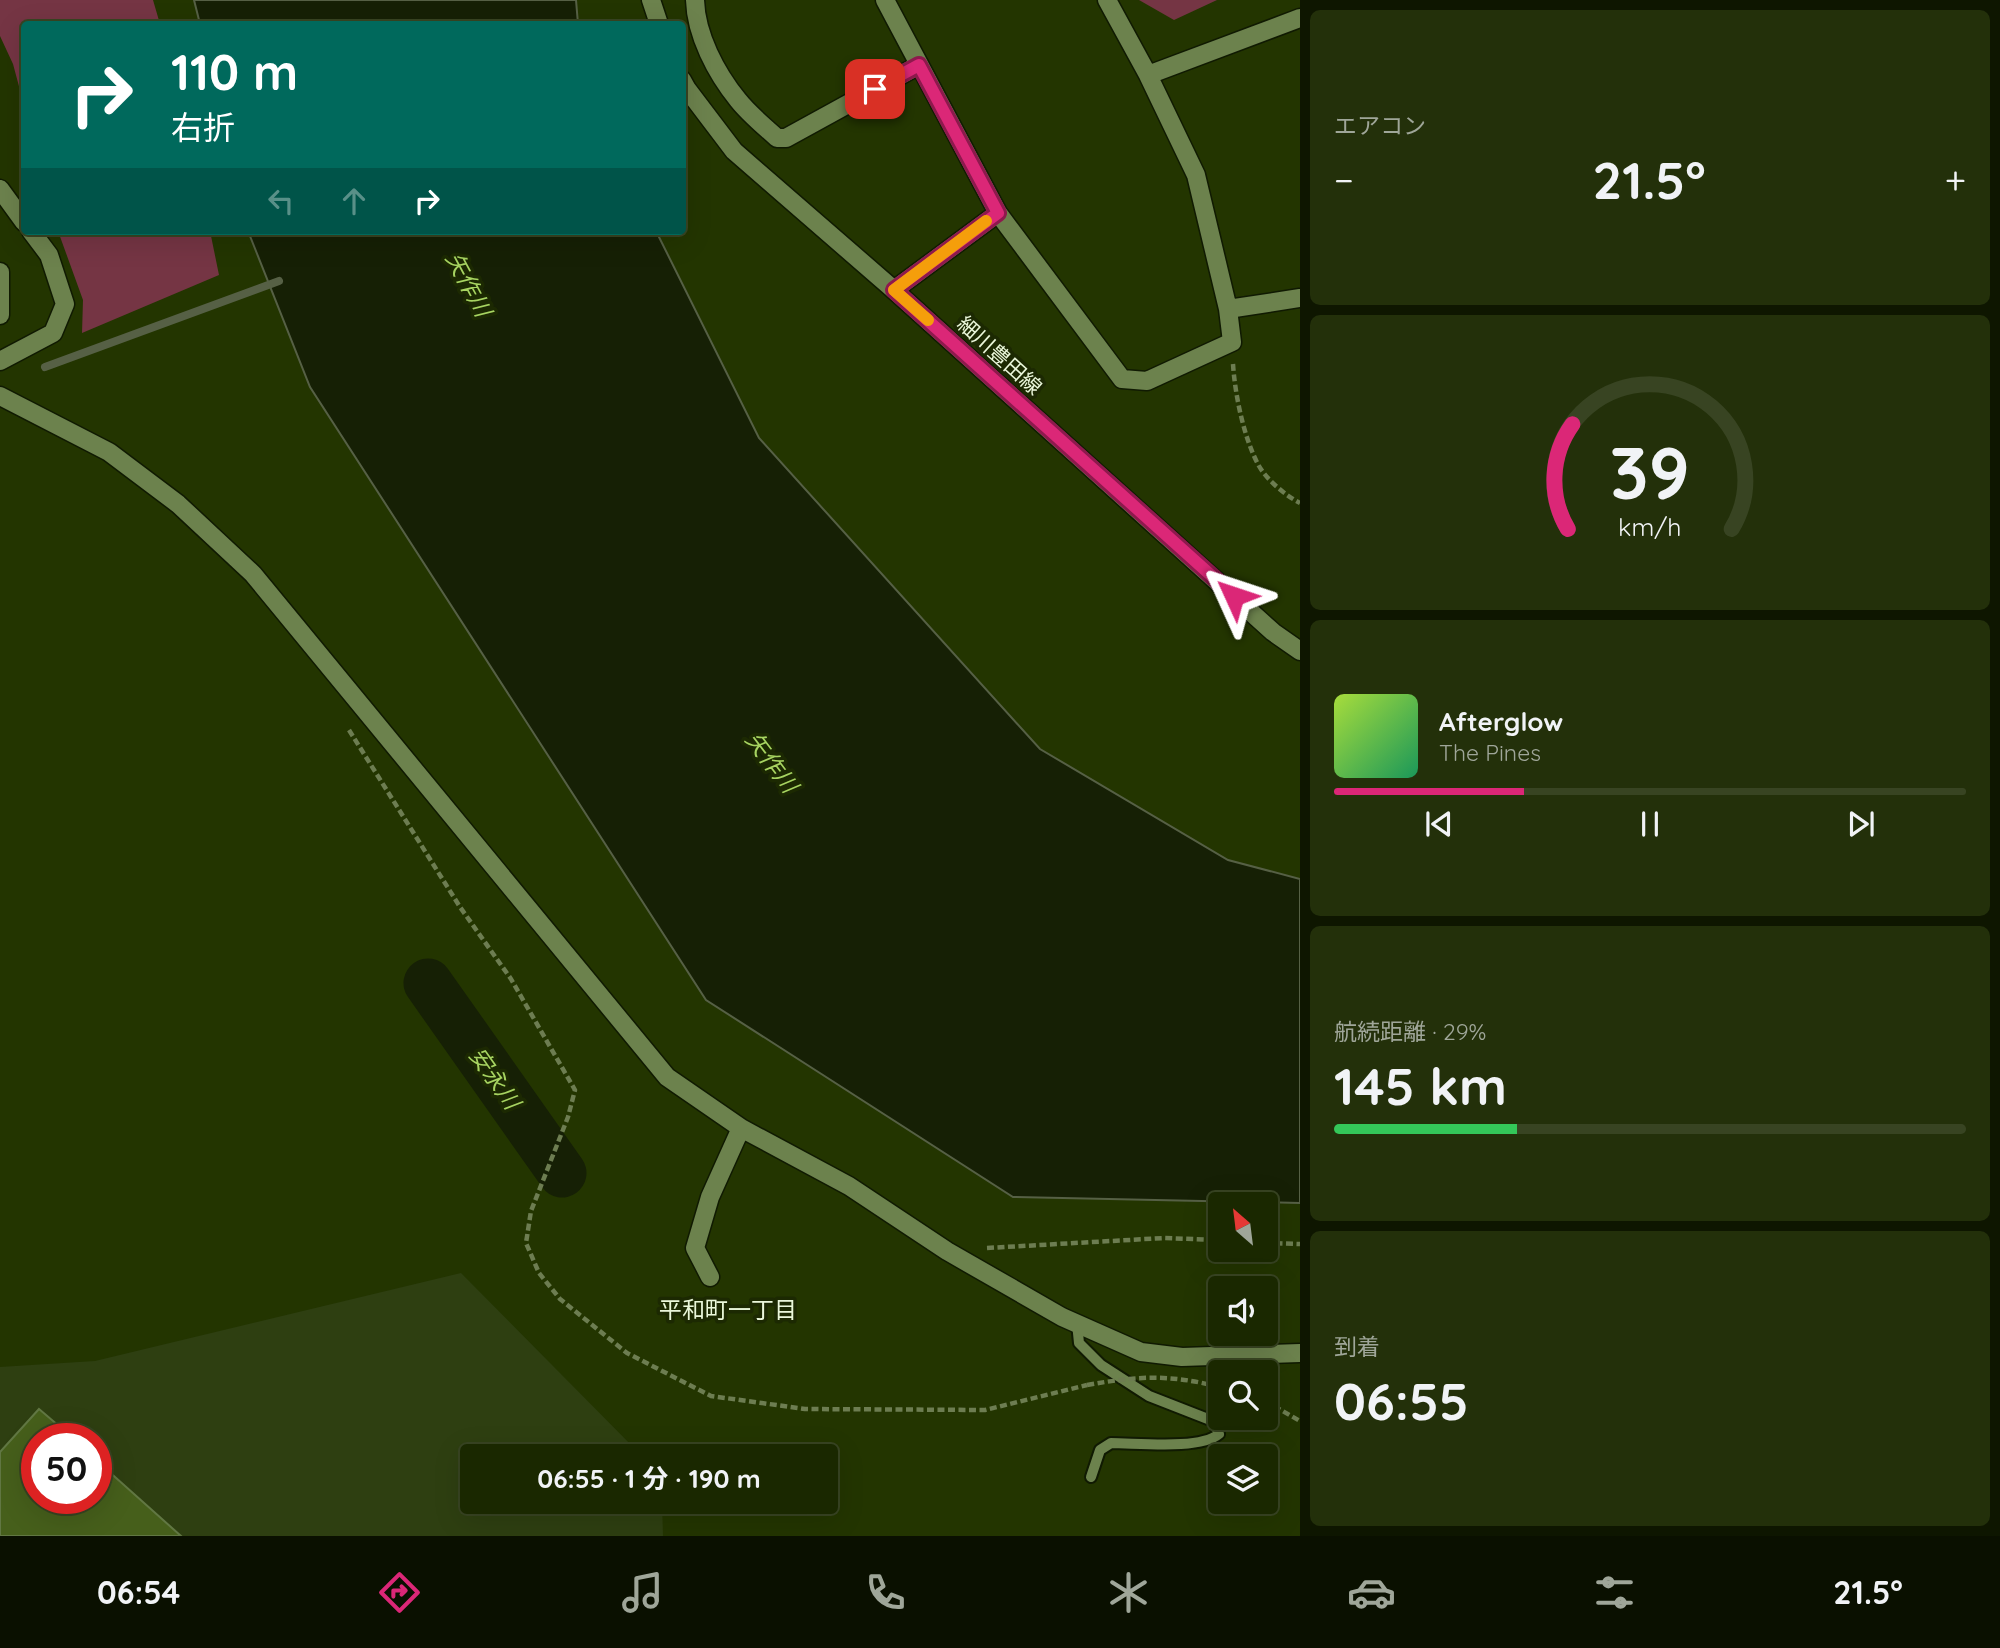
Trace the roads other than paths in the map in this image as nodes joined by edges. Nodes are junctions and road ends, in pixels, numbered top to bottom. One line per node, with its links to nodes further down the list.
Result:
1 (652, 0): 6 (street)
2 (695, 0): 7 (street)
3 (885, 0): 7 (street)
4 (1107, 0): 8 (street)
5 (1300, 18): 8 (street)
6 (658, 21)
7 (919, 65): 11 (street)
8 (1148, 75): 17 (street)
9 (686, 85): 15 (street, 細川豊田線)
10 (0, 189): 12 (street)
11 (998, 213): 15 (street); 17 (street)
12 (21, 218)
13 (34, 235): 19 (street)
14 (0, 272): 18 (street)
15 (894, 290): 21 (street, 細川豊田線)
16 (1300, 298): 17 (street)
17 (1228, 309)
18 (0, 315)
19 (0, 361)
20 (0, 396): 22 (street)
21 (1300, 652)
22 (741, 1128): 23 (street); 24 (street)
23 (710, 1276)
24 (1077, 1323): 25 (street); 26 (lane)
25 (1300, 1353)
26 (1091, 1477)

